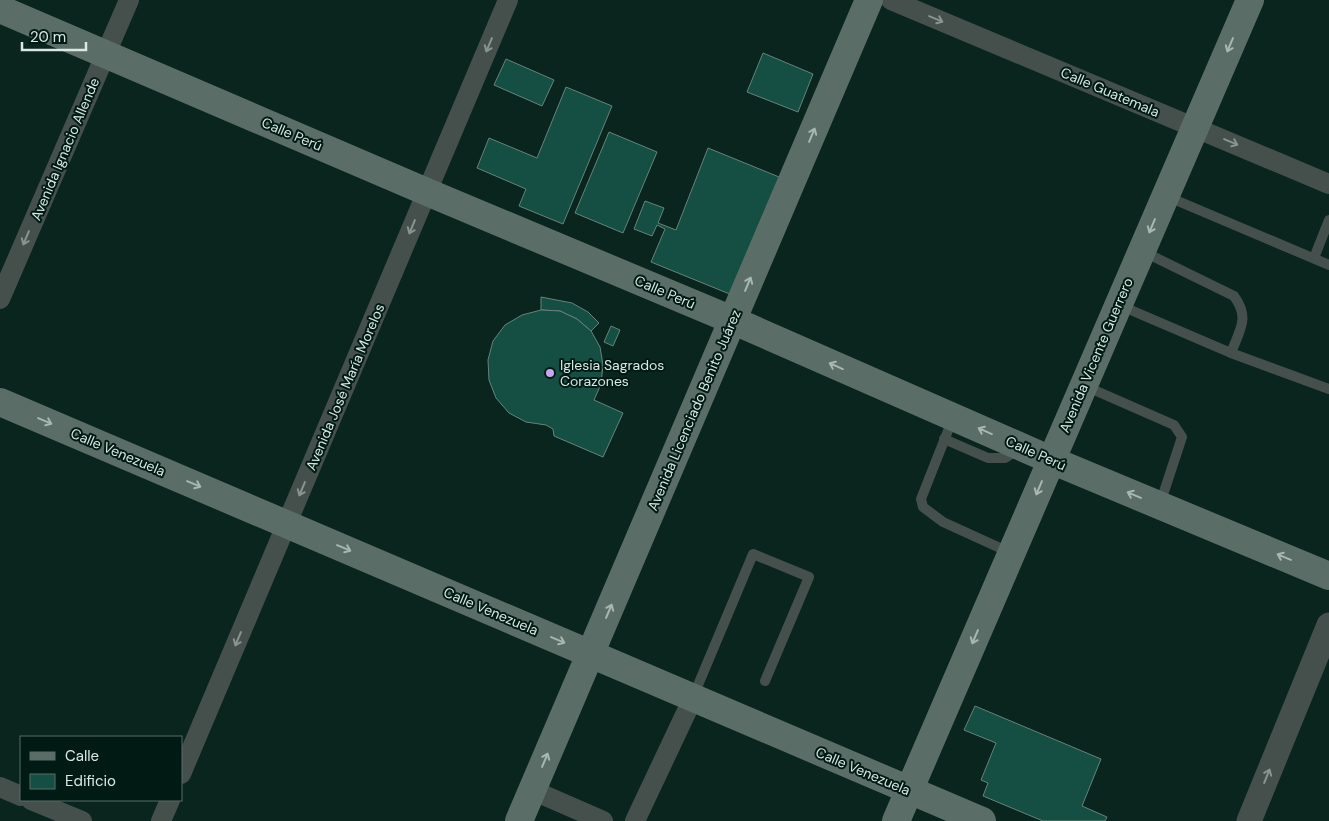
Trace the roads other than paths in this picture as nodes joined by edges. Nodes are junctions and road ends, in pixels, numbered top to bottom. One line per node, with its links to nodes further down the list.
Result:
1 (129, 0): 7 (street, Avenida Ignacio Allende)
2 (508, 0): 10 (street, Avenida José María Morelos, one-way to 10)
3 (869, 0): 18 (main road, Avenida Licenciado Benito Juárez, one-way to 3)
4 (890, 0): 8 (street, Calle Guatemala, one-way to 8)
5 (1250, 0): 8 (main road, Avenida Vicente Guerrero, one-way to 8)
6 (0, 9): 7 (main road, Calle Perú)
7 (106, 54): 10 (main road, Calle Perú); 16 (street, Avenida Ignacio Allende, one-way to 16)
8 (1195, 127): 9 (street, Calle Guatemala, one-way to 9); 11 (main road, Avenida Vicente Guerrero)
9 (1329, 184)
10 (427, 192): 18 (main road, Calle Perú); 26 (street, Avenida José María Morelos, one-way to 26)
11 (1165, 196): 13 (main road, Avenida Vicente Guerrero, one-way to 13); 14 (lane)
12 (1329, 220): 14 (lane)
13 (1142, 250): 17 (main road, Avenida Vicente Guerrero); 19 (lane)
14 (1314, 258): 15 (lane)
15 (1329, 265)
16 (0, 298)
17 (1118, 304): 19 (lane); 20 (main road, Avenida Vicente Guerrero)
18 (732, 320): 23 (main road, Calle Perú, one-way to 18); 30 (main road, Avenida Licenciado Benito Juárez, one-way to 18)
19 (1231, 353): 21 (lane)
20 (1084, 385): 24 (main road, Avenida Vicente Guerrero); 25 (lane)
21 (1329, 389)
22 (0, 402): 26 (main road, Calle Venezuela, one-way to 26)
23 (949, 428): 24 (main road, Calle Perú); 27 (lane)
24 (1051, 460): 25 (main road, Calle Perú, one-way to 24); 27 (main road, Avenida Vicente Guerrero, one-way to 27)
25 (1160, 505): 28 (main road, Calle Perú, one-way to 25)
26 (287, 524): 30 (main road, Calle Venezuela, one-way to 30); 33 (street, Avenida José María Morelos, one-way to 33)
27 (1011, 553): 36 (main road, Avenida Vicente Guerrero, one-way to 36)
28 (1329, 576)
29 (1329, 625): 47 (street, one-way to 29)
30 (590, 654): 32 (main road, Calle Venezuela); 35 (main road, Avenida Licenciado Benito Juárez, one-way to 30)
31 (765, 681): 32 (lane)
32 (693, 698): 36 (main road, Calle Venezuela); 44 (street)
33 (182, 772)
34 (0, 787): 37 (street)
35 (532, 790): 42 (main road, Avenida Licenciado Benito Juárez); 43 (street)
36 (909, 790): 45 (main road, Avenida Vicente Guerrero); 46 (main road, Calle Venezuela)
37 (20, 796)
38 (33, 801): 40 (street)
39 (170, 801): 41 (street)
40 (82, 821)
41 (161, 821)
42 (519, 821)
43 (603, 821)
44 (635, 821)
45 (896, 821)
46 (982, 821)
47 (1249, 821)

